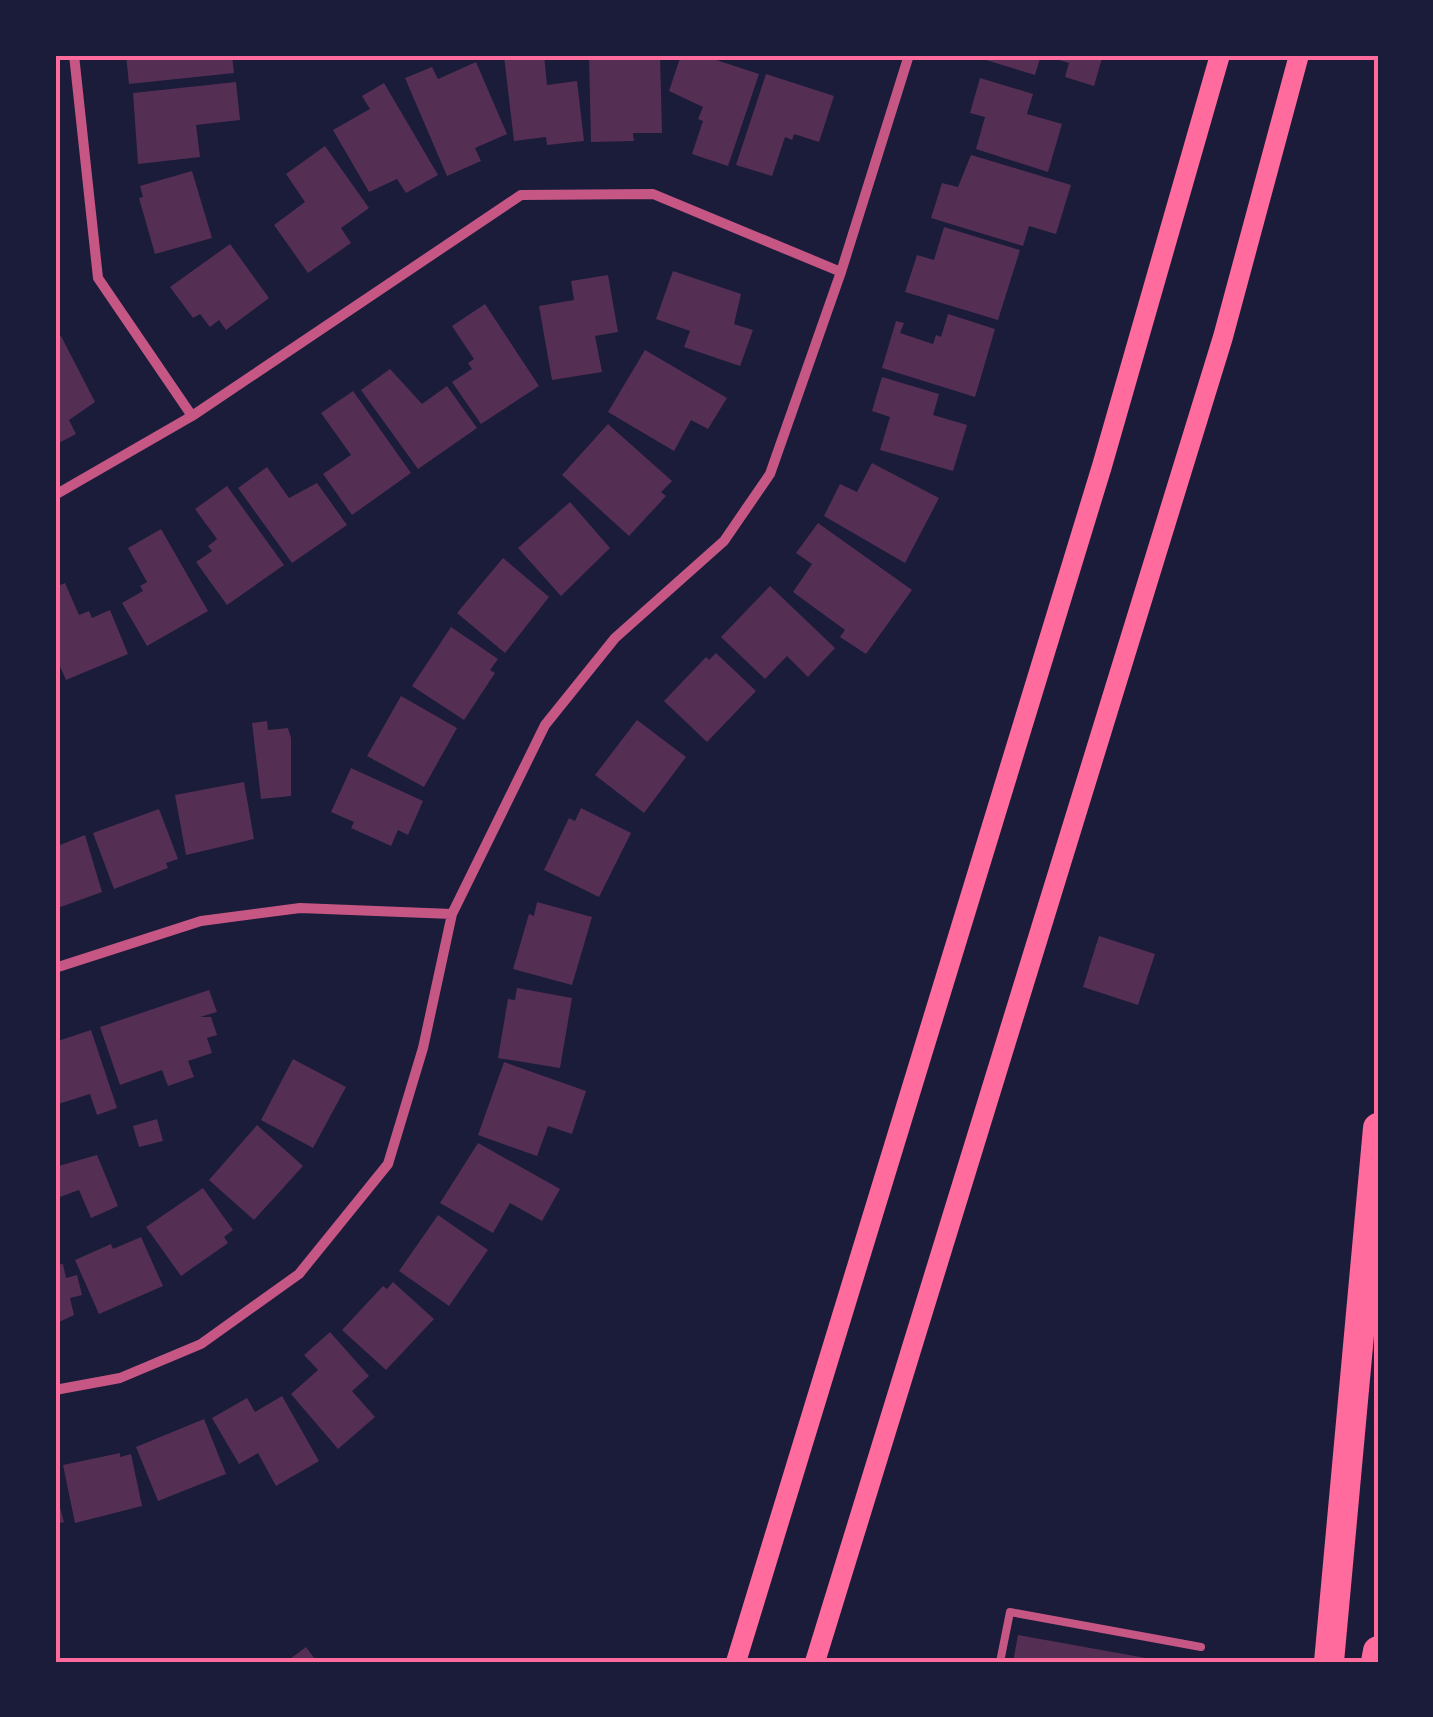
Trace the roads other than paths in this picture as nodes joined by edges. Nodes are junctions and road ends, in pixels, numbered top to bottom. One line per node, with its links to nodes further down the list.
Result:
1 (74, 55): 6 (street)
2 (910, 55): 5 (street)
3 (1220, 55): 14 (main road)
4 (1299, 55): 15 (main road)
5 (841, 272): 6 (street); 8 (street)
6 (192, 416): 7 (street)
7 (55, 495)
8 (452, 914): 9 (street); 11 (street)
9 (55, 968)
10 (1378, 1128): 17 (highway)
11 (55, 1390)
12 (1202, 1647): 16 (lane)
13 (1378, 1651): 18 (highway)
14 (736, 1662)
15 (816, 1662)
16 (1000, 1662)
17 (1329, 1662)
18 (1376, 1662)

